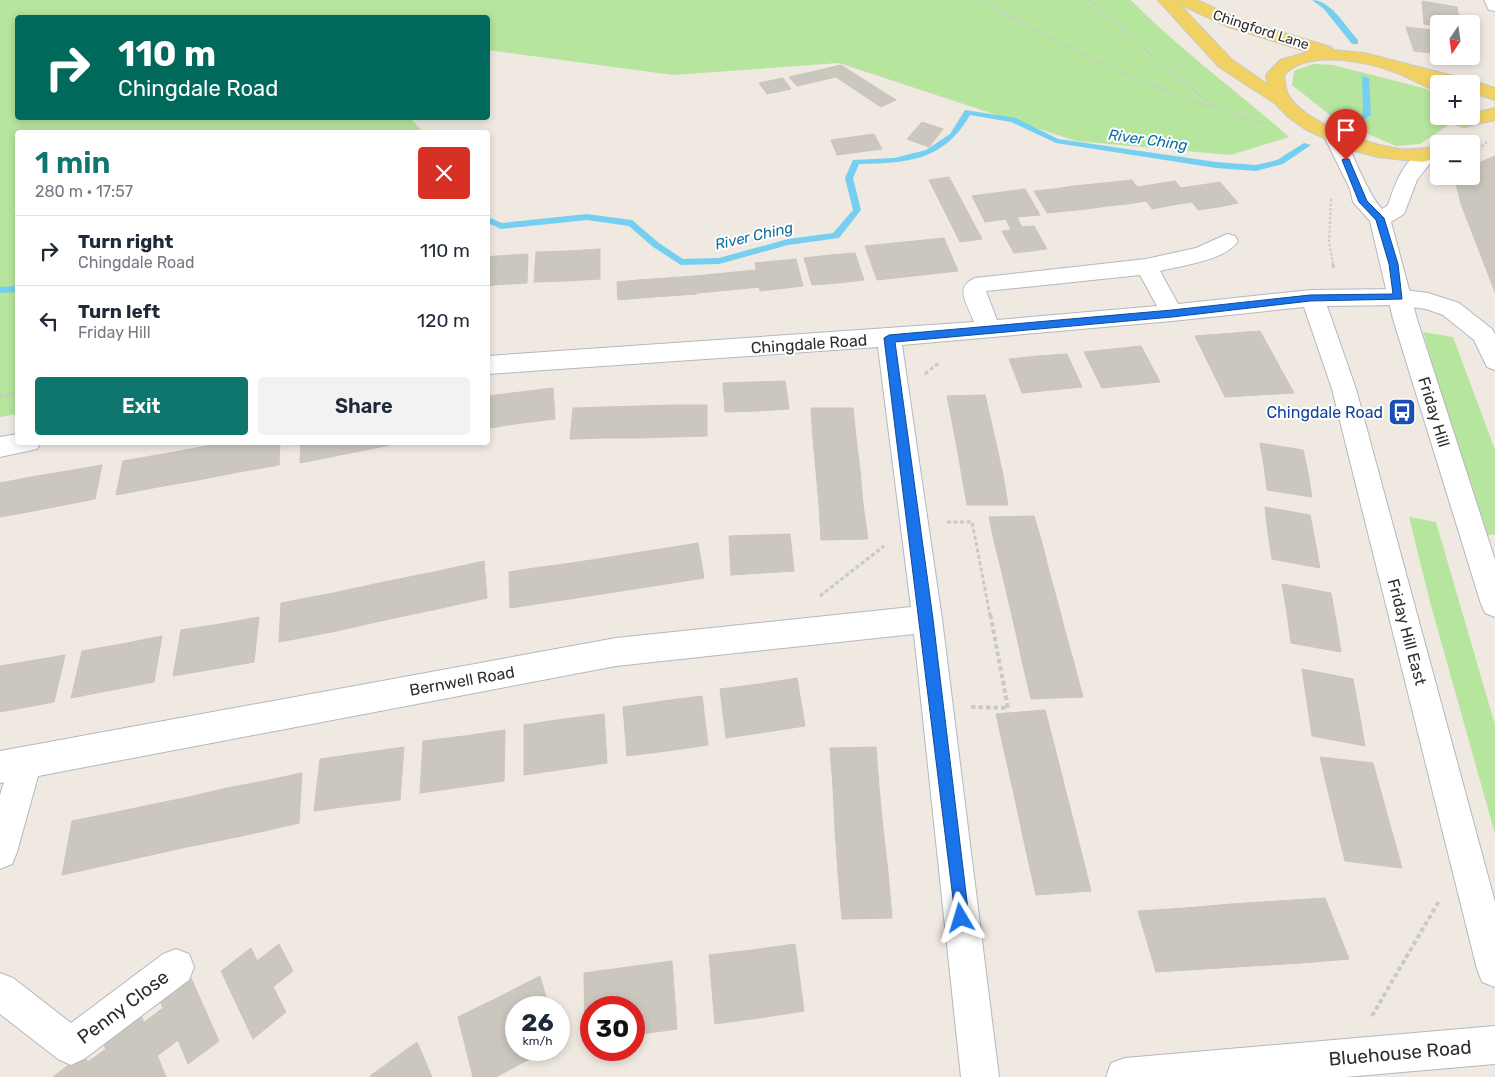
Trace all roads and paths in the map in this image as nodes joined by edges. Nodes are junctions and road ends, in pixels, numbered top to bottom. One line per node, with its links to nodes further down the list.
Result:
1 (983, 0): 14 (path)
2 (1090, 0): 14 (path)
3 (1166, 0): 13 (main road, Chingford Lane)
4 (1184, 0): 7 (main road, Chingford Lane)
5 (1492, 0): 6 (street)
6 (1495, 6)
7 (1349, 56): 8 (main road); 13 (main road)
8 (1405, 69): 9 (main road); 10 (main road)
9 (1430, 76)
10 (1430, 82)
11 (1480, 89): 12 (main road)
12 (1495, 94)
13 (1281, 100): 18 (main road, Chingford Lane)
14 (1219, 110): 16 (path)
15 (1495, 114): 17 (main road)
16 (1272, 125)
17 (1463, 126)
18 (1334, 136): 19 (main road, Chingford Lane); 22 (street, Friday Hill)
19 (1430, 155)
20 (1430, 157): 22 (street)
21 (1331, 195): 25 (path)
22 (1380, 218): 26 (street, Friday Hill)
23 (1228, 241): 24 (street)
24 (1146, 267): 28 (street); 29 (street)
25 (1334, 274)
26 (1398, 297): 27 (street, Chingdale Road); 31 (street, Chingdale Road); 37 (street, Friday Hill)
27 (1310, 298): 28 (street, Chingdale Road); 42 (street, Friday Hill East)
28 (1172, 314): 29 (street, Chingdale Road)
29 (989, 329): 30 (street, Chingdale Road)
30 (889, 338): 32 (street, Chingdale Road); 39 (street)
31 (1495, 362)
32 (490, 365)
33 (15, 394): 34 (path)
34 (0, 396)
35 (15, 444): 36 (street)
36 (0, 447)
37 (1487, 555): 38 (street, Friday Hill)
38 (1495, 604)
39 (927, 619): 40 (street, Bernwell Road); 48 (street)
40 (13, 764): 41 (street)
41 (0, 852)
42 (1465, 856): 44 (street, Friday Hill East); 47 (path)
43 (176, 967): 45 (street, Penny Close)
44 (1495, 968)
45 (0, 991)
46 (1495, 1045): 47 (street, Bluehouse Road)
47 (1349, 1058): 49 (street, Bluehouse Road)
48 (980, 1077)
49 (1125, 1077)

